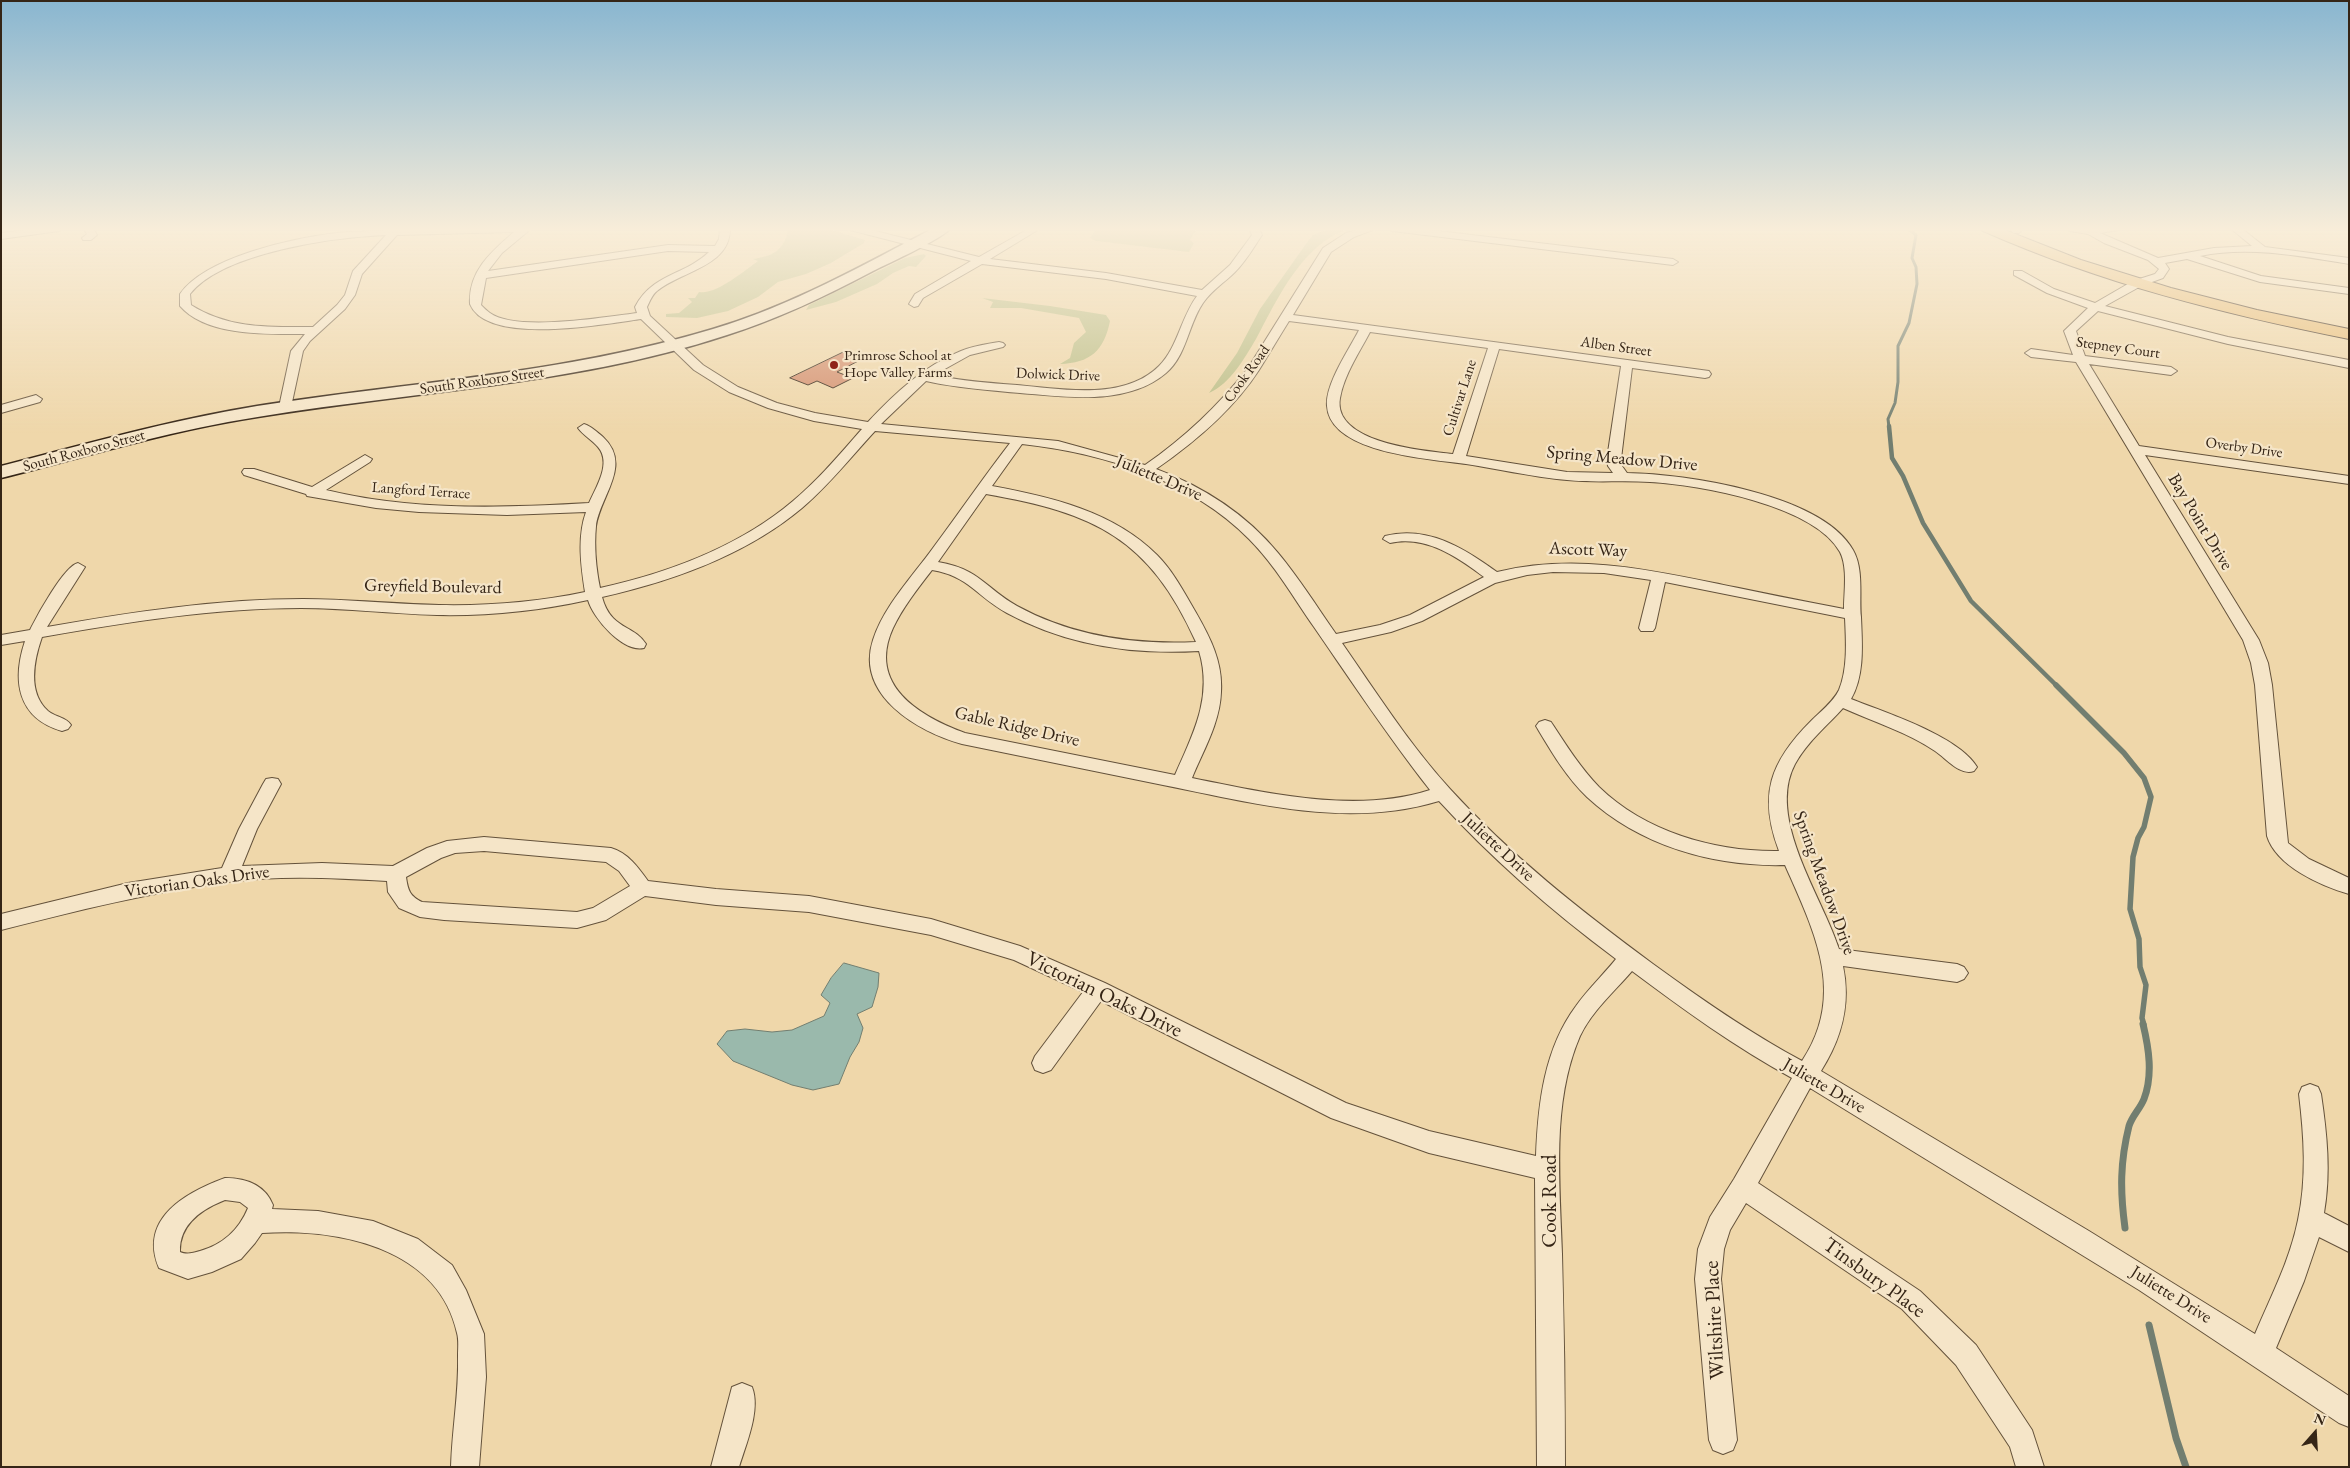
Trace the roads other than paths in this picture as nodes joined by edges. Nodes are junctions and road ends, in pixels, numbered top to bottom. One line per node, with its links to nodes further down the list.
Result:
1 (185, 297): 19 (street)
2 (349, 297): 19 (street)
3 (475, 297): 15 (street)
4 (647, 297): 15 (street)
5 (804, 297): 21 (street, South Roxboro Street)
6 (919, 297): 13 (street)
7 (1202, 297): 30 (street, Dolwick Drive)
8 (1299, 297): 16 (street, Cook Road)
9 (2063, 297): 14 (street)
10 (2117, 297): 14 (street, Bay Point Drive)
11 (2197, 297): 20 (main road)
12 (2214, 297): 17 (main road)
13 (914, 304)
14 (2098, 308): 25 (street, Bay Point Drive); 27 (street)
15 (643, 315): 21 (street, Juliette Drive)
16 (1286, 317): 18 (street, Alben Street); 41 (street, Cook Road)
17 (2349, 326)
18 (1366, 328): 23 (street, Alben Street); 39 (street, Spring Meadow Drive)
19 (316, 330): 32 (street)
20 (2349, 334)
21 (669, 342): 32 (street, South Roxboro Street); 34 (street, Juliette Drive)
22 (999, 346): 30 (street, Greyfield Boulevard)
23 (1494, 346): 26 (street, Alben Street); 39 (street, Cultivar Lane)
24 (2032, 353): 25 (street, Stepney Court)
25 (2080, 359): 28 (street, Stepney Court); 37 (street, Bay Point Drive)
26 (1627, 364): 29 (street, Alben Street); 44 (street)
27 (2349, 364)
28 (2171, 371)
29 (1705, 374)
30 (924, 377): 34 (street, Greyfield Boulevard)
31 (36, 399): 33 (street)
32 (286, 402): 40 (street, South Roxboro Street); 42 (street, South Roxboro Street)
33 (1, 409)
34 (871, 426): 36 (street, Juliette Drive); 54 (street, Greyfield Boulevard)
35 (584, 428): 48 (street)
36 (1018, 440): 41 (street, Juliette Drive); 46 (street, Gable Ridge Drive)
37 (2134, 449): 45 (street, Overby Drive); 72 (street, Bay Point Drive)
38 (365, 459): 47 (street)
39 (1458, 459): 44 (street, Spring Meadow Drive)
40 (1, 462)
41 (1147, 470): 59 (street, Juliette Drive)
42 (1, 472)
43 (248, 472): 47 (street, Langford Terrace)
44 (1623, 477): 55 (street, Spring Meadow Drive)
45 (2349, 480)
46 (983, 490): 50 (street, Gable Ridge Drive); 61 (street)
47 (312, 493): 48 (street, Langford Terrace)
48 (595, 507): 54 (street)
49 (1390, 539): 53 (street)
50 (928, 565): 61 (street); 66 (street, Gable Ridge Drive)
51 (78, 567): 57 (street)
52 (1659, 576): 53 (street, Ascott Way); 55 (street, Ascott Way); 56 (street)
53 (1495, 578): 59 (street, Ascott Way)
54 (595, 594): 57 (street, Greyfield Boulevard); 60 (street)
55 (1853, 616): 62 (street, Spring Meadow Drive)
56 (1647, 628)
57 (31, 635): 58 (street, Greyfield Boulevard); 63 (street)
58 (1, 640)
59 (1332, 640): 68 (street, Juliette Drive)
60 (638, 644)
61 (1206, 646): 66 (street)
62 (1841, 701): 65 (street); 69 (street, Spring Meadow Drive)
63 (62, 725)
64 (1545, 726): 69 (street)
65 (1968, 767)
66 (1181, 782): 68 (street, Gable Ridge Drive)
67 (272, 784): 70 (street)
68 (1442, 792): 76 (street, Juliette Drive)
69 (1791, 858): 75 (street, Spring Meadow Drive)
70 (229, 874): 71 (street, Victorian Oaks Drive); 74 (street, Victorian Oaks Drive)
71 (396, 874): 73 (street); 73 (street)
72 (2349, 887)
73 (642, 888): 78 (street, Victorian Oaks Drive)
74 (1, 922)
75 (1832, 956): 77 (street); 80 (street, Spring Meadow Drive)
76 (1630, 958): 80 (street, Juliette Drive); 82 (street, Cook Road)
77 (1957, 973)
78 (1096, 989): 79 (street); 82 (street, Victorian Oaks Drive)
79 (1043, 1063)
80 (1806, 1074): 83 (street, Wiltshire Place); 87 (street, Juliette Drive)
81 (2310, 1094): 84 (street)
82 (1548, 1170): 93 (street, Cook Road)
83 (1743, 1187): 90 (street, Wiltshire Place); 94 (street, Tinsbury Place)
84 (2311, 1219): 86 (street); 87 (street)
85 (256, 1222): 91 (street)
86 (2349, 1240)
87 (2261, 1352): 89 (street, Juliette Drive)
88 (742, 1398): 92 (street)
89 (2349, 1413)
90 (1723, 1440)
91 (465, 1467)
92 (725, 1467)
93 (1551, 1467)
94 (2030, 1467)

